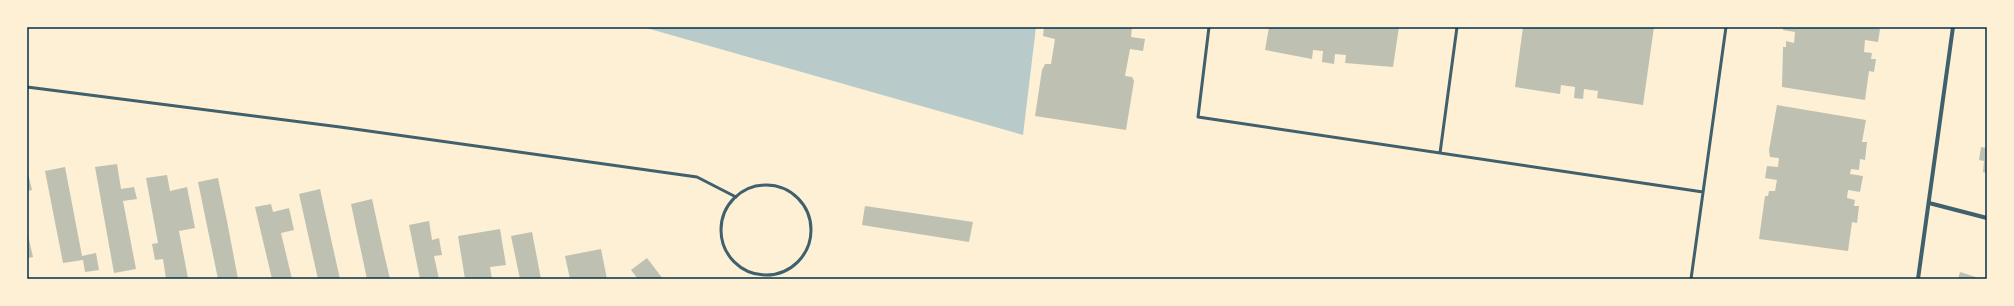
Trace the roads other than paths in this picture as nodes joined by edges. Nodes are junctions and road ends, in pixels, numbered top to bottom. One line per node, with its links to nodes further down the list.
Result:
1 (1209, 27): 6 (lane)
2 (1457, 27): 6 (lane)
3 (1726, 27): 7 (lane)
4 (1952, 27): 9 (street)
5 (27, 87): 8 (lane)
6 (1440, 153): 7 (lane)
7 (1703, 192): 11 (lane)
8 (736, 197): 8 (lane)
9 (1929, 203): 10 (street); 12 (street)
10 (1987, 218)
11 (1691, 279)
12 (1918, 279)

